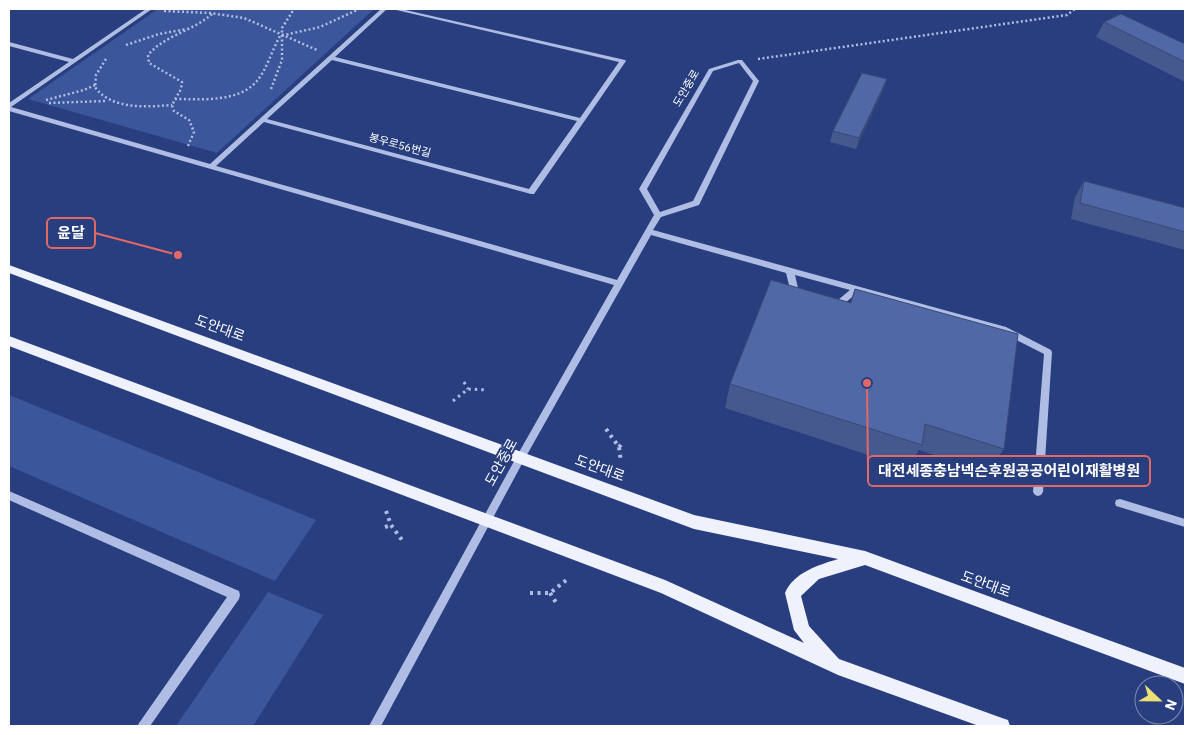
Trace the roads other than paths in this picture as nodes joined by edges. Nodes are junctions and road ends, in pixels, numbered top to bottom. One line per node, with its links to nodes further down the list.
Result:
1 (136, 9): 4 (street)
2 (384, 9): 6 (street)
3 (395, 9): 8 (street)
4 (147, 10): 7 (street)
5 (9, 44): 7 (street)
6 (330, 58): 10 (street); 11 (street)
7 (73, 61): 9 (street)
8 (623, 61): 11 (street)
9 (9, 107): 12 (street)
10 (263, 120): 12 (street); 13 (street, 봉우로56번길)
11 (581, 120): 13 (street)
12 (211, 167): 18 (street)
13 (530, 192)
14 (658, 215): 14 (street, 도안중로); 15 (street, 도안중로)
15 (649, 232): 17 (street); 18 (street, 도안중로)
16 (9, 269): 23 (main road, 도안대로)
17 (790, 271): 19 (street); 20 (street)
18 (619, 284): 23 (street, 도안중로)
19 (857, 289): 21 (street); 24 (street)
20 (805, 300)
21 (824, 306)
22 (9, 341): 27 (main road)
23 (521, 457): 27 (street, 도안중로); 29 (main road, 도안대로)
24 (1038, 492)
25 (9, 496): 32 (street)
26 (1120, 503): 28 (street)
27 (486, 521): 30 (main road); 33 (street, 도안중로)
28 (1185, 523)
29 (866, 558): 30 (main road); 31 (main road, 도안대로)
30 (838, 666): 34 (main road)
31 (1185, 676)
32 (143, 726)
33 (375, 726)
34 (1002, 726)

